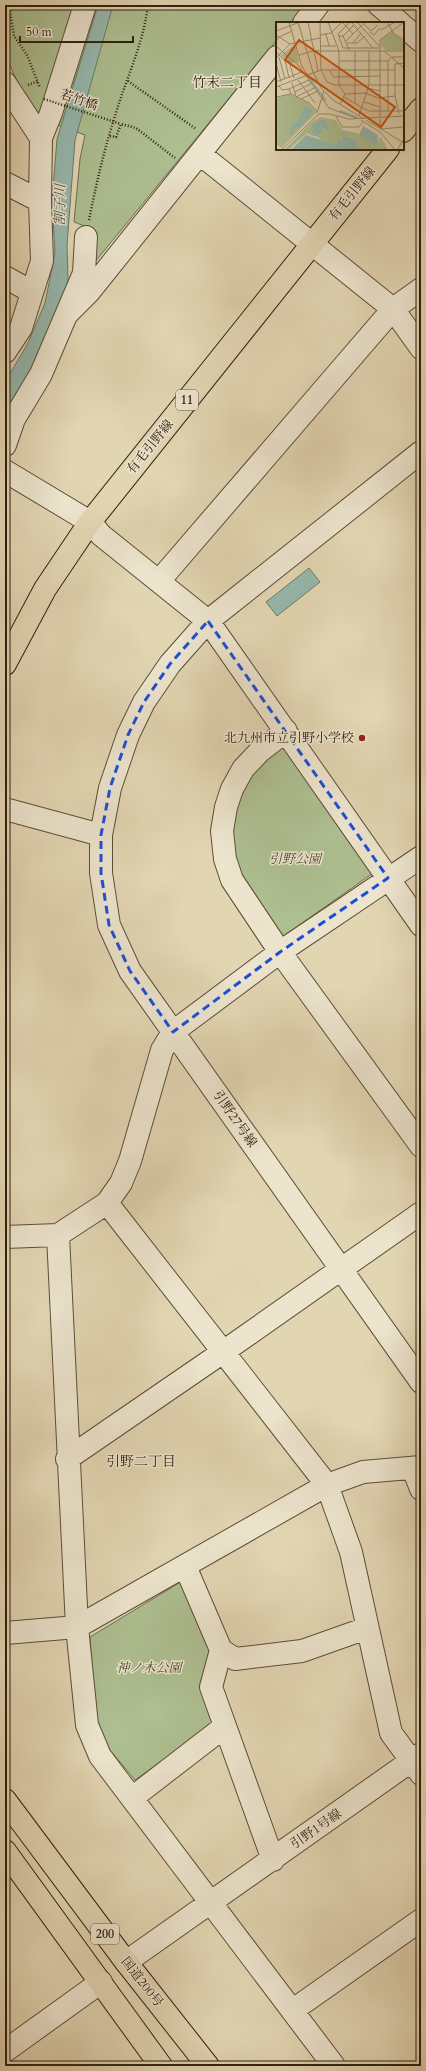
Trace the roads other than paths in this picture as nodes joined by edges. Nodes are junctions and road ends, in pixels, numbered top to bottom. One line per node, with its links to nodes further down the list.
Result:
1 (85, 5): 12 (street)
2 (318, 5): 4 (street)
3 (379, 5): 5 (street)
4 (305, 22)
5 (399, 22)
6 (404, 27): 7 (street)
7 (421, 41)
8 (276, 58): 14 (street)
9 (5, 83): 12 (street)
10 (421, 109): 11 (main road)
11 (404, 130)
12 (41, 138): 16 (street)
13 (387, 150): 18 (main road, 有毛引野線 / 11)
14 (200, 154): 18 (street); 23 (street)
15 (5, 183): 16 (street)
16 (40, 201): 21 (street)
17 (86, 237): 23 (street)
18 (313, 243): 22 (street); 29 (main road, 有毛引野線 / 11)
19 (5, 277): 21 (street)
20 (421, 289): 22 (street)
21 (32, 292): 25 (street)
22 (393, 309): 24 (street); 30 (street)
23 (67, 314): 26 (street)
24 (421, 348)
25 (5, 352)
26 (5, 445)
27 (421, 452): 31 (street, 引野27号線)
28 (5, 471): 29 (street)
29 (90, 522): 30 (street); 32 (main road, 有毛引野線 / 11)
30 (159, 580): 31 (street)
31 (208, 621): 33 (street); 35 (street, 引野27号線)
32 (5, 664)
33 (286, 731): 37 (street); 39 (street)
34 (5, 809): 35 (street)
35 (101, 835): 40 (street, 引野27号線)
36 (421, 857): 37 (street)
37 (388, 878): 38 (street); 39 (street)
38 (421, 925)
39 (280, 952): 40 (street); 41 (street)
40 (173, 1032): 42 (street); 46 (street, 引野27号線)
41 (421, 1146)
42 (107, 1203): 44 (street); 47 (street)
43 (421, 1213): 46 (street)
44 (58, 1235): 45 (street); 49 (street)
45 (5, 1237)
46 (341, 1269): 47 (street); 48 (street, 引野27号線)
47 (223, 1352): 49 (street); 51 (street)
48 (421, 1382)
49 (67, 1459): 54 (street)
50 (417, 1468): 51 (street); 52 (street)
51 (327, 1485): 53 (street); 55 (street)
52 (421, 1489)
53 (185, 1566): 54 (street); 57 (street)
54 (77, 1627): 56 (street); 60 (street)
55 (367, 1628): 57 (street); 59 (street)
56 (5, 1633)
57 (221, 1650): 58 (street)
58 (224, 1727): 60 (street); 63 (street)
59 (418, 1763): 63 (street, 引野1号線)
60 (132, 1798): 64 (street)
61 (5, 1800): 66 (main road, 国道200号 / 200)
62 (5, 1851): 67 (main road, 200)
63 (273, 1860): 64 (street, 引野1号線)
64 (210, 1903): 66 (street, 引野1号線); 68 (street)
65 (421, 1920): 68 (street)
66 (126, 1962): 72 (main road, 200); 73 (main road, 国道200号 / 200)
67 (101, 1982): 69 (street); 70 (main road, 200); 71 (main road)
68 (293, 2010): 74 (street)
69 (5, 2051)
70 (161, 2066)
71 (167, 2066)
72 (201, 2066)
73 (208, 2066)
74 (334, 2066)

